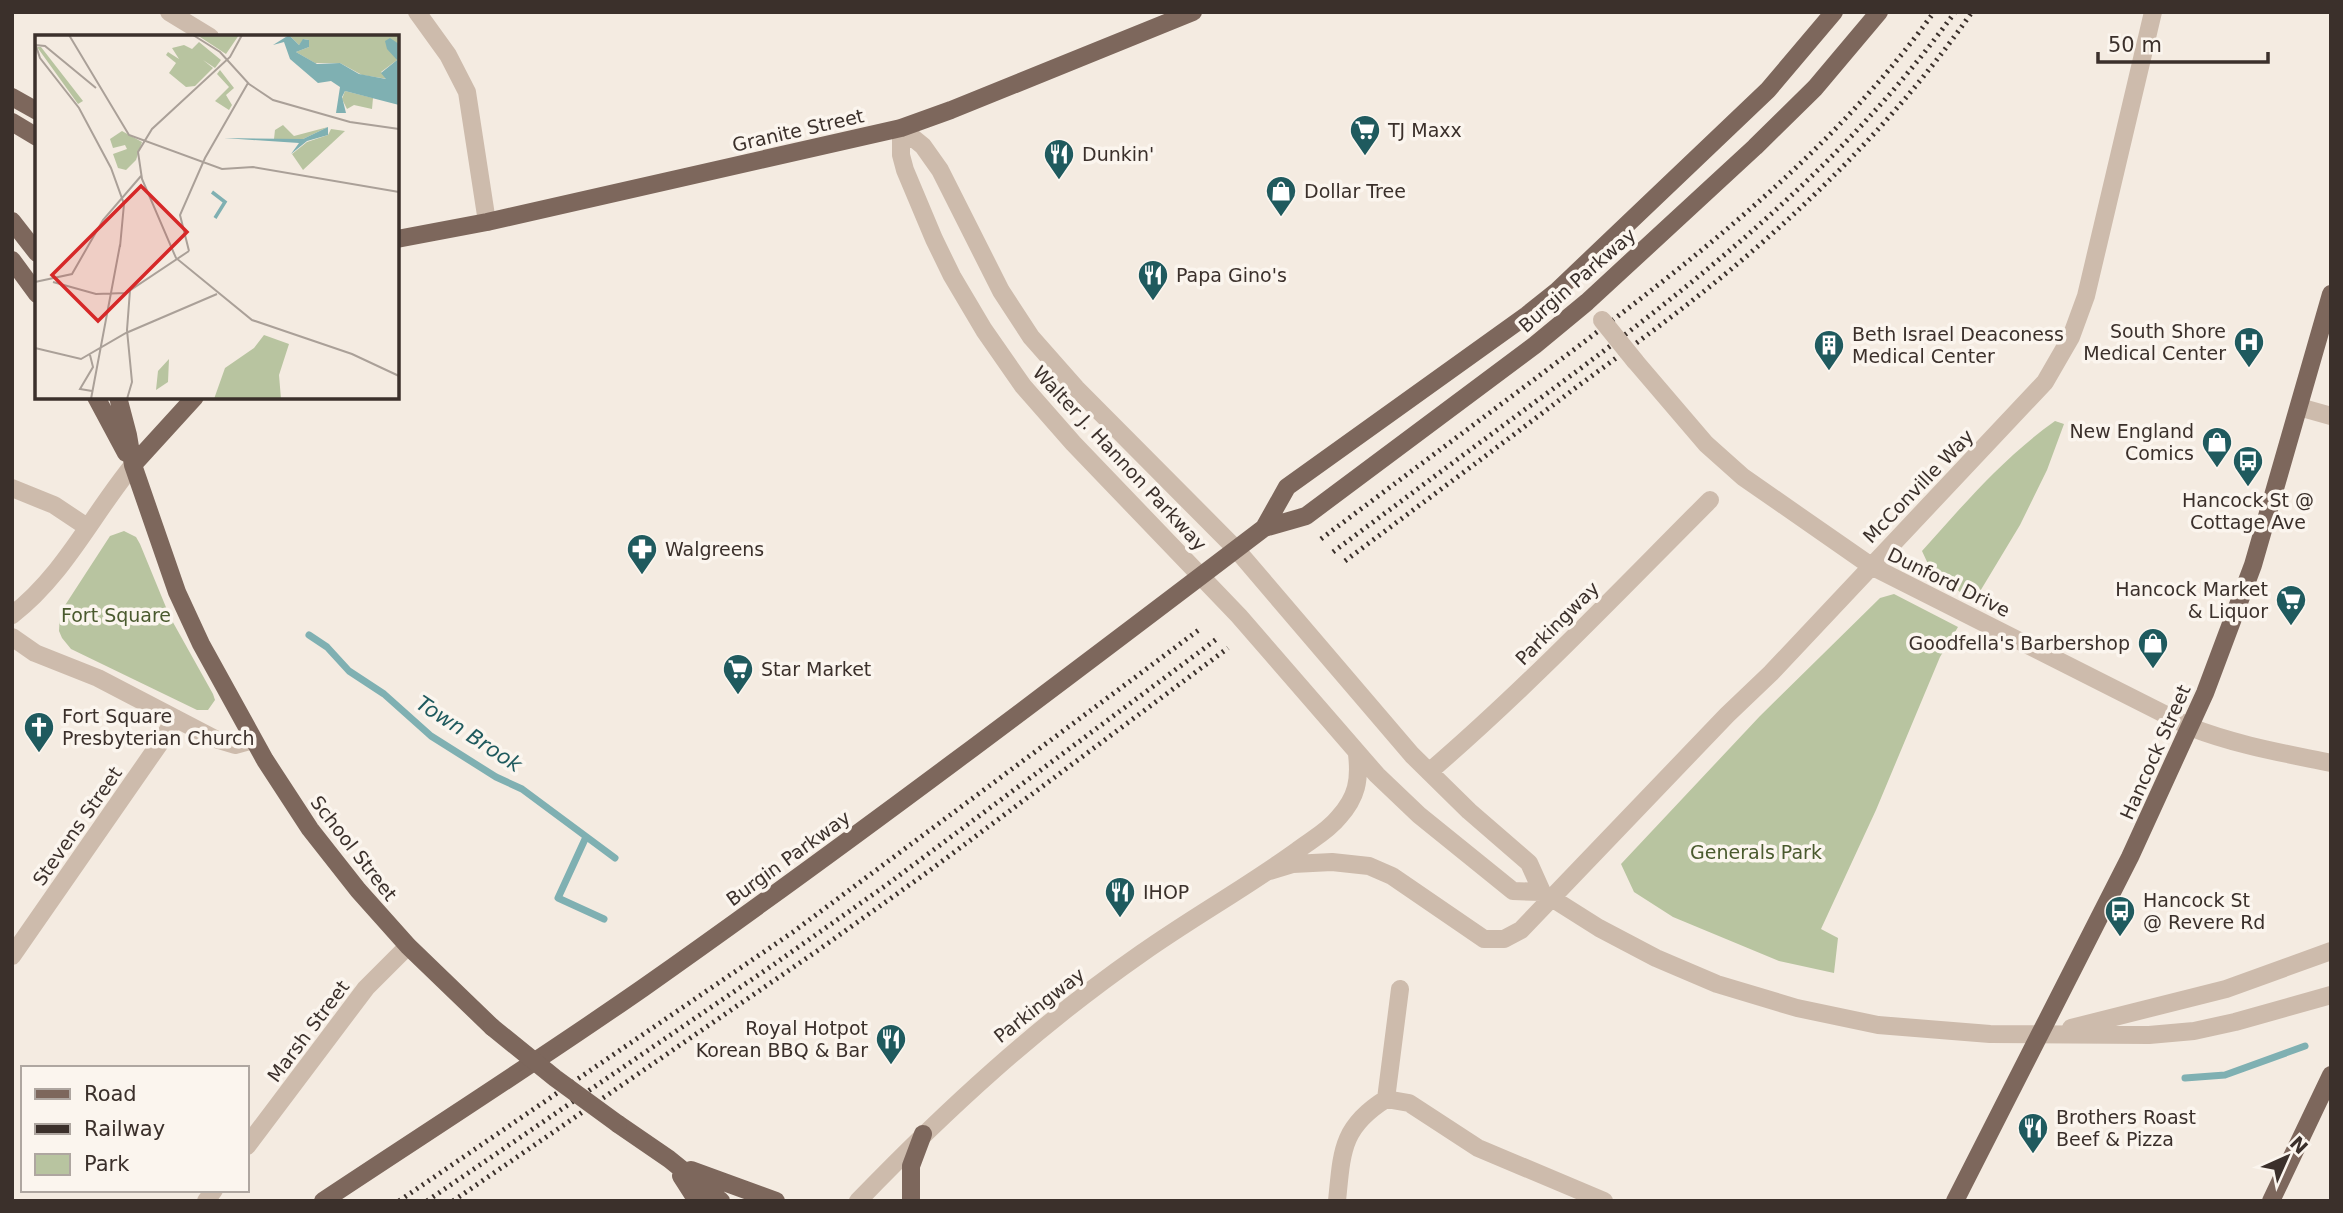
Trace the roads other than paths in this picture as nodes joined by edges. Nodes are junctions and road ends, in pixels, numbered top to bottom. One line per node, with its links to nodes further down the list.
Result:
1 (169, 12): 7 (street)
2 (417, 12): 14 (street)
3 (1193, 12): 11 (main road, Granite Street)
4 (1878, 12): 20 (main road, Burgin Parkway)
5 (2153, 12): 32 (street, McConville Way)
6 (1828, 16): 30 (main road, Burgin Parkway)
7 (207, 35)
8 (12, 97): 9 (main road)
9 (35, 110)
10 (12, 122): 12 (main road)
11 (901, 128): 14 (main road, Granite Street); 31 (street, Walter J. Hannon Parkway); 33 (street, Walter J. Hannon Parkway)
12 (35, 136)
13 (12, 221): 16 (main road)
14 (486, 222): 15 (main road, Granite Street)
15 (399, 239)
16 (35, 250)
17 (12, 260): 18 (main road)
18 (35, 291)
19 (2331, 294): 24 (main road, Hancock Street)
20 (1587, 302): 30 (main road, Burgin Parkway); 32 (street, Dunford Drive, bridge)
21 (97, 399): 26 (main road, School Street)
22 (119, 399): 26 (main road, School Street)
23 (193, 399): 26 (main road)
24 (2299, 407): 25 (street); 37 (main road, Hancock Street)
25 (2331, 416)
26 (133, 465): 29 (street); 38 (main road, School Street)
27 (12, 488): 29 (street)
28 (1710, 500): 41 (street, Parkingway)
29 (88, 527): 34 (street)
30 (1264, 528): 31 (main road, Burgin Parkway)
31 (1236, 550): 33 (main road, Burgin Parkway); 41 (street, Walter J. Hannon Parkway)
32 (1871, 566): 37 (street, Dunford Drive); 43 (street, McConville Way)
33 (1201, 575): 39 (street, Walter J. Hannon Parkway); 55 (main road, Burgin Parkway)
34 (12, 615)
35 (12, 637): 36 (street)
36 (175, 718): 38 (street); 46 (street, Stevens Street)
37 (2190, 727): 40 (street, Dunford Drive); 49 (main road, Hancock Street)
38 (253, 740): 44 (main road, School Street)
39 (1357, 754): 42 (street, Parkingway); 43 (street, Walter J. Hannon Parkway)
40 (2331, 763)
41 (1429, 772): 43 (street, Walter J. Hannon Parkway)
42 (1270, 871): 43 (street, Parkingway); 52 (street, Parkingway)
43 (1547, 895): 49 (street, Walter J. Hannon Parkway)
44 (408, 946): 53 (street, Marsh Street); 54 (main road, School Street, bridge)
45 (2331, 951): 49 (street, Walter J. Hannon Parkway)
46 (12, 956)
47 (1400, 989): 51 (street)
48 (2331, 995): 49 (street, Walter J. Hannon Parkway)
49 (2040, 1035): 63 (main road, Hancock Street)
50 (2331, 1075): 64 (main road)
51 (1386, 1099): 61 (street); 62 (street)
52 (923, 1134): 59 (street, Parkingway); 60 (main road)
53 (248, 1145)
54 (669, 1159): 56 (main road); 57 (main road, School Street); 58 (main road, School Street)
55 (323, 1201)
56 (697, 1201)
57 (721, 1201)
58 (776, 1201)
59 (858, 1201)
60 (911, 1201)
61 (1336, 1201)
62 (1604, 1201)
63 (1955, 1201)
64 (2272, 1201)

